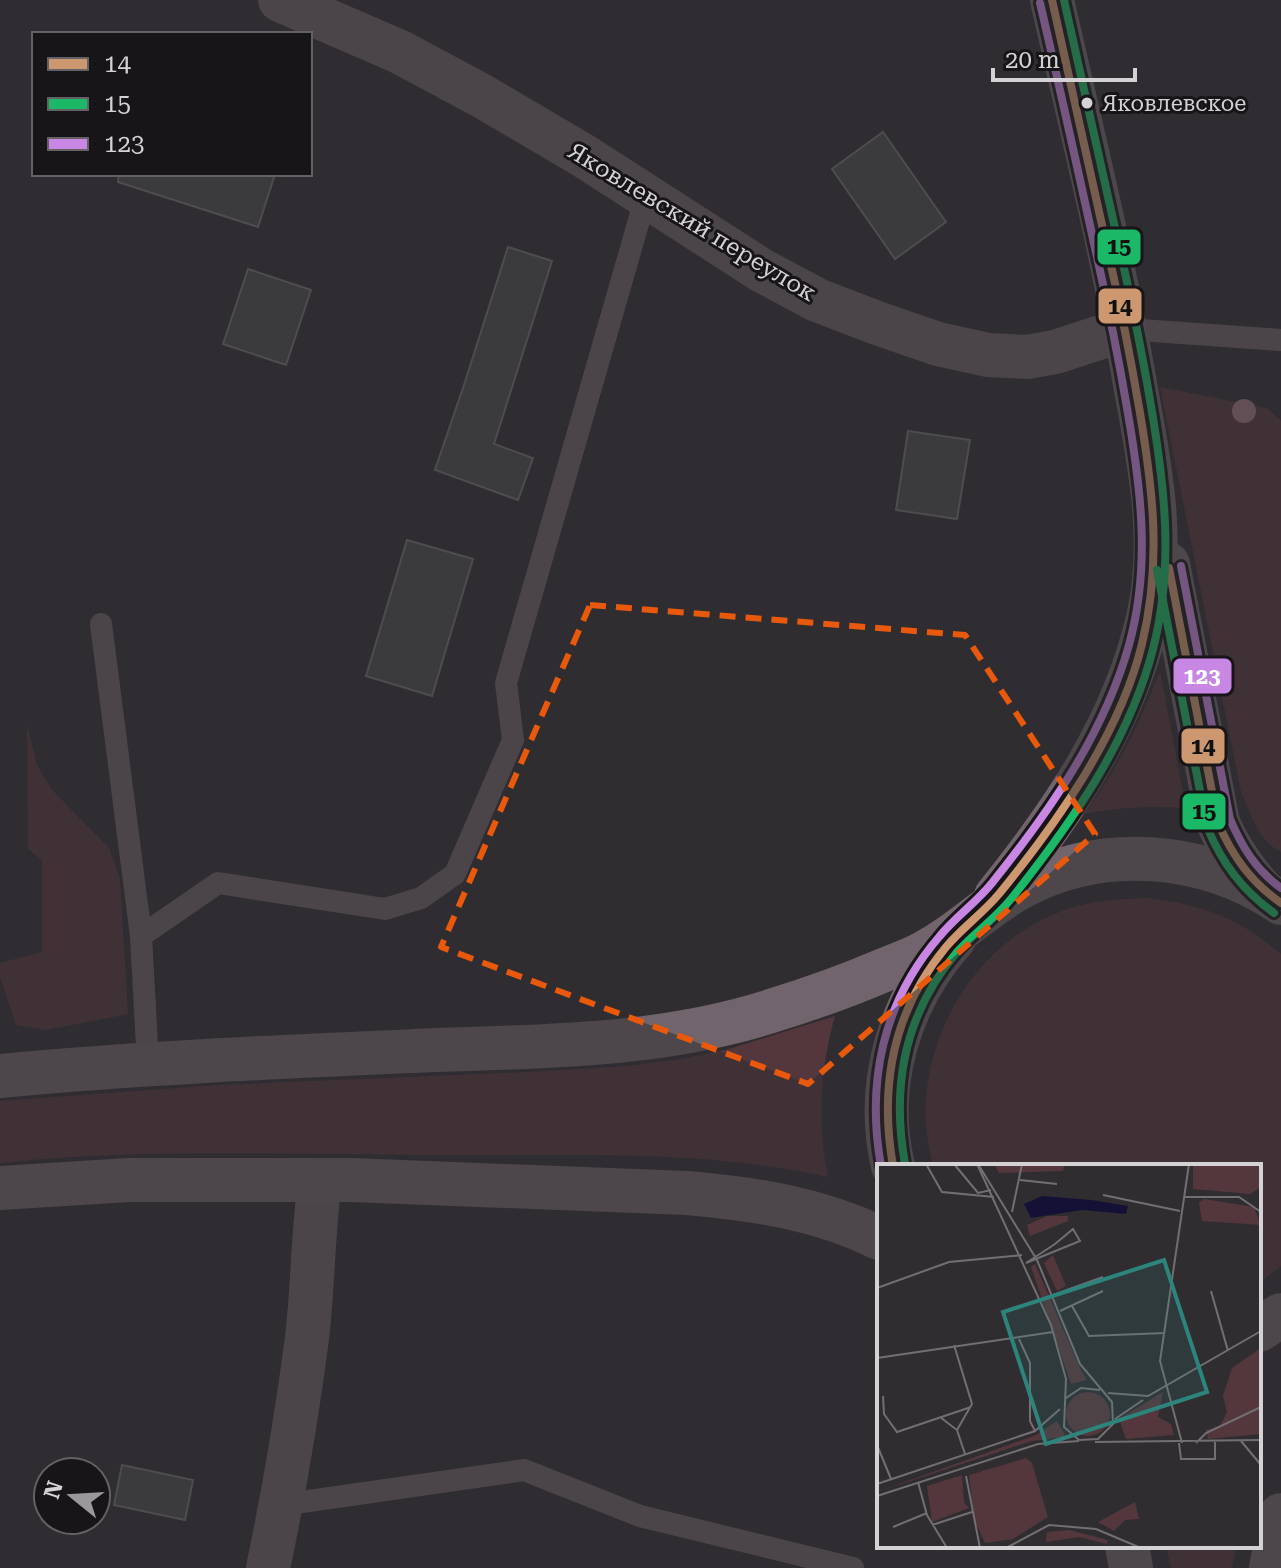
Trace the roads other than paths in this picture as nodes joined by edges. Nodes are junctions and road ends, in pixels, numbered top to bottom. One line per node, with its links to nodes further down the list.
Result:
1 (280, 0): 3 (street, Яковлевский переулок)
2 (1052, 0): 4 (main road)
3 (646, 196): 4 (street, Яковлевский переулок); 10 (lane)
4 (1126, 329): 5 (lane); 6 (main road)
5 (1281, 340)
6 (1151, 471): 8 (main road); 9 (main road)
7 (101, 624): 10 (lane)
8 (1276, 899): 9 (main road)
9 (977, 916): 11 (main road); 13 (main road)
10 (141, 936): 11 (lane)
11 (148, 1064): 12 (main road)
12 (0, 1076)
13 (892, 1164)
14 (320, 1180): 15 (main road); 16 (main road); 19 (street)
15 (0, 1188)
16 (877, 1237)
17 (1281, 1315): 18 (main road)
18 (1261, 1329)
19 (281, 1505): 22 (street); 23 (lane)
20 (1281, 1515): 25 (main road)
21 (1127, 1548): 24 (main road)
22 (268, 1568)
23 (853, 1568)
24 (1131, 1568)
25 (1271, 1568)

